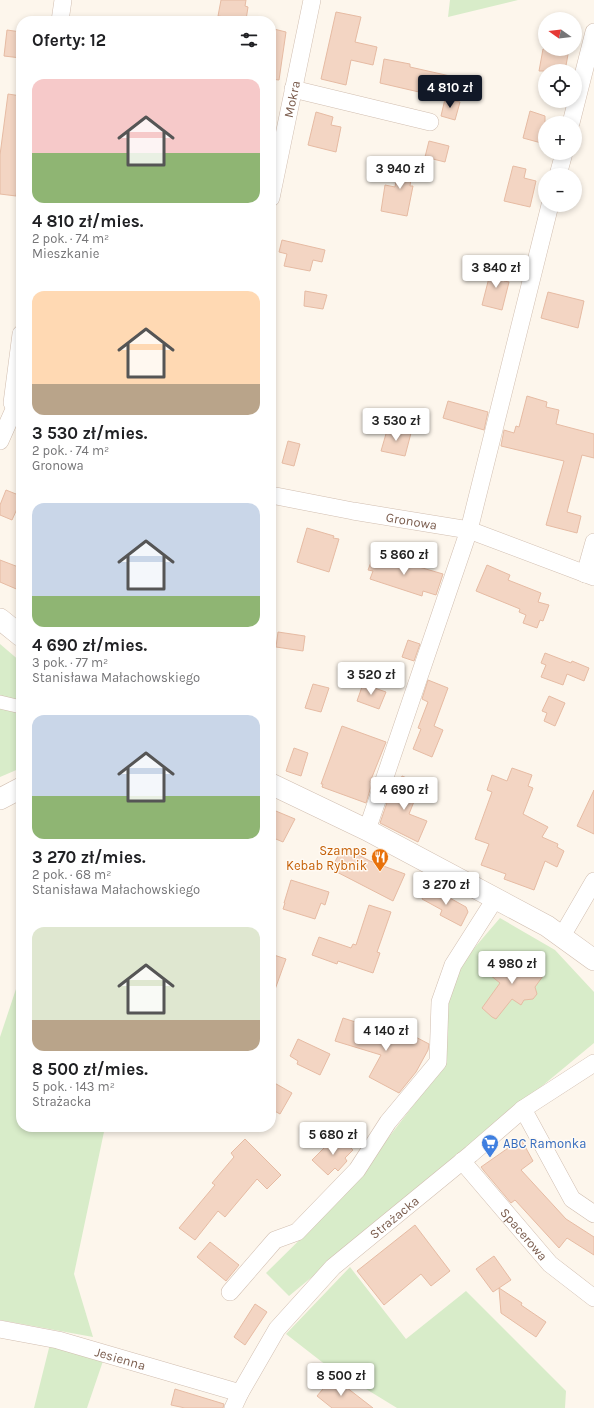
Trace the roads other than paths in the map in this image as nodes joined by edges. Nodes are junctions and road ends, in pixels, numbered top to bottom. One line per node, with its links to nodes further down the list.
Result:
1 (63, 0): 3 (street)
2 (312, 0): 5 (street, Mokra)
3 (61, 16)
4 (594, 32): 6 (street)
5 (293, 89): 7 (street); 8 (street, Mokra)
6 (573, 116)
7 (430, 122)
8 (276, 173)
9 (548, 212): 14 (street)
10 (16, 372): 11 (street)
11 (12, 403): 12 (street)
12 (0, 441)
13 (276, 496): 14 (street, Gronowa)
14 (469, 530): 16 (street, Gronowa); 24 (street)
15 (594, 542): 16 (street)
16 (590, 576)
17 (0, 619): 18 (street)
18 (16, 632)
19 (0, 702): 20 (street)
20 (16, 706)
21 (276, 786): 24 (street)
22 (16, 791): 23 (street)
23 (0, 799)
24 (367, 830): 26 (street)
25 (594, 881): 27 (street)
26 (495, 899): 27 (street); 33 (street)
27 (562, 936): 28 (street)
28 (594, 960)
29 (594, 1063): 30 (street, Strażacka)
30 (523, 1109): 31 (street, Strażacka); 32 (street)
31 (462, 1161): 34 (street, Spacerowa); 36 (street, Strażacka)
32 (594, 1214)
33 (230, 1292)
34 (594, 1298)
35 (0, 1329): 36 (street, Jesienna)
36 (237, 1401)

